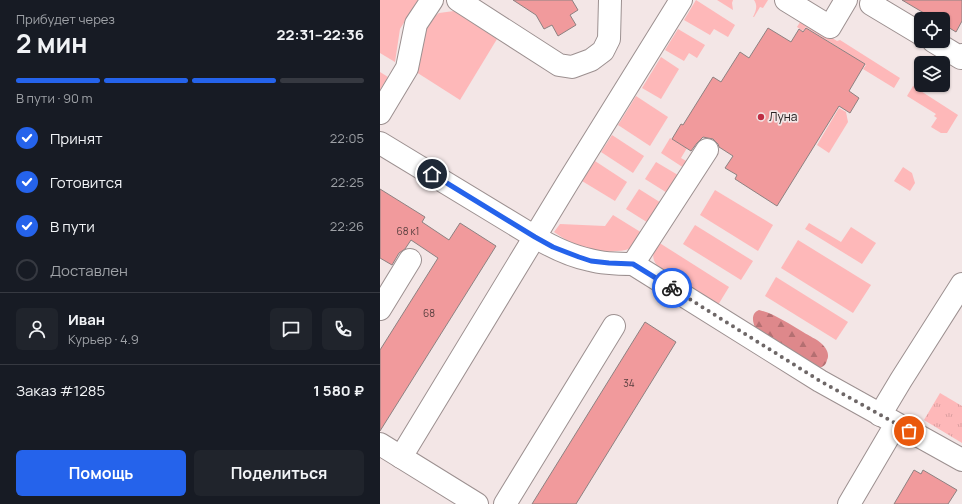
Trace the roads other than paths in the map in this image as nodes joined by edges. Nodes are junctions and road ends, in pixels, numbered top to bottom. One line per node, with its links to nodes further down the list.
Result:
1 (432, 0): 11 (lane)
2 (458, 0): 3 (lane)
3 (610, 0)
4 (681, 0): 14 (lane)
5 (786, 0): 6 (lane)
6 (846, 0)
7 (870, 1): 8 (lane)
8 (914, 29)
9 (946, 48): 10 (lane)
10 (962, 57)
11 (380, 113)
12 (380, 142): 14 (lane)
13 (707, 150): 16 (lane)
14 (535, 237): 16 (lane); 23 (lane)
15 (410, 260): 18 (lane)
16 (633, 264): 21 (lane)
17 (962, 284): 21 (lane)
18 (386, 286): 19 (lane)
19 (380, 310)
20 (614, 326): 27 (lane)
21 (888, 419): 24 (lane); 28 (lane)
22 (380, 444): 23 (lane)
23 (401, 457): 25 (lane)
24 (962, 460)
25 (448, 496): 26 (lane)
26 (477, 504)
27 (505, 504)
28 (849, 504)

